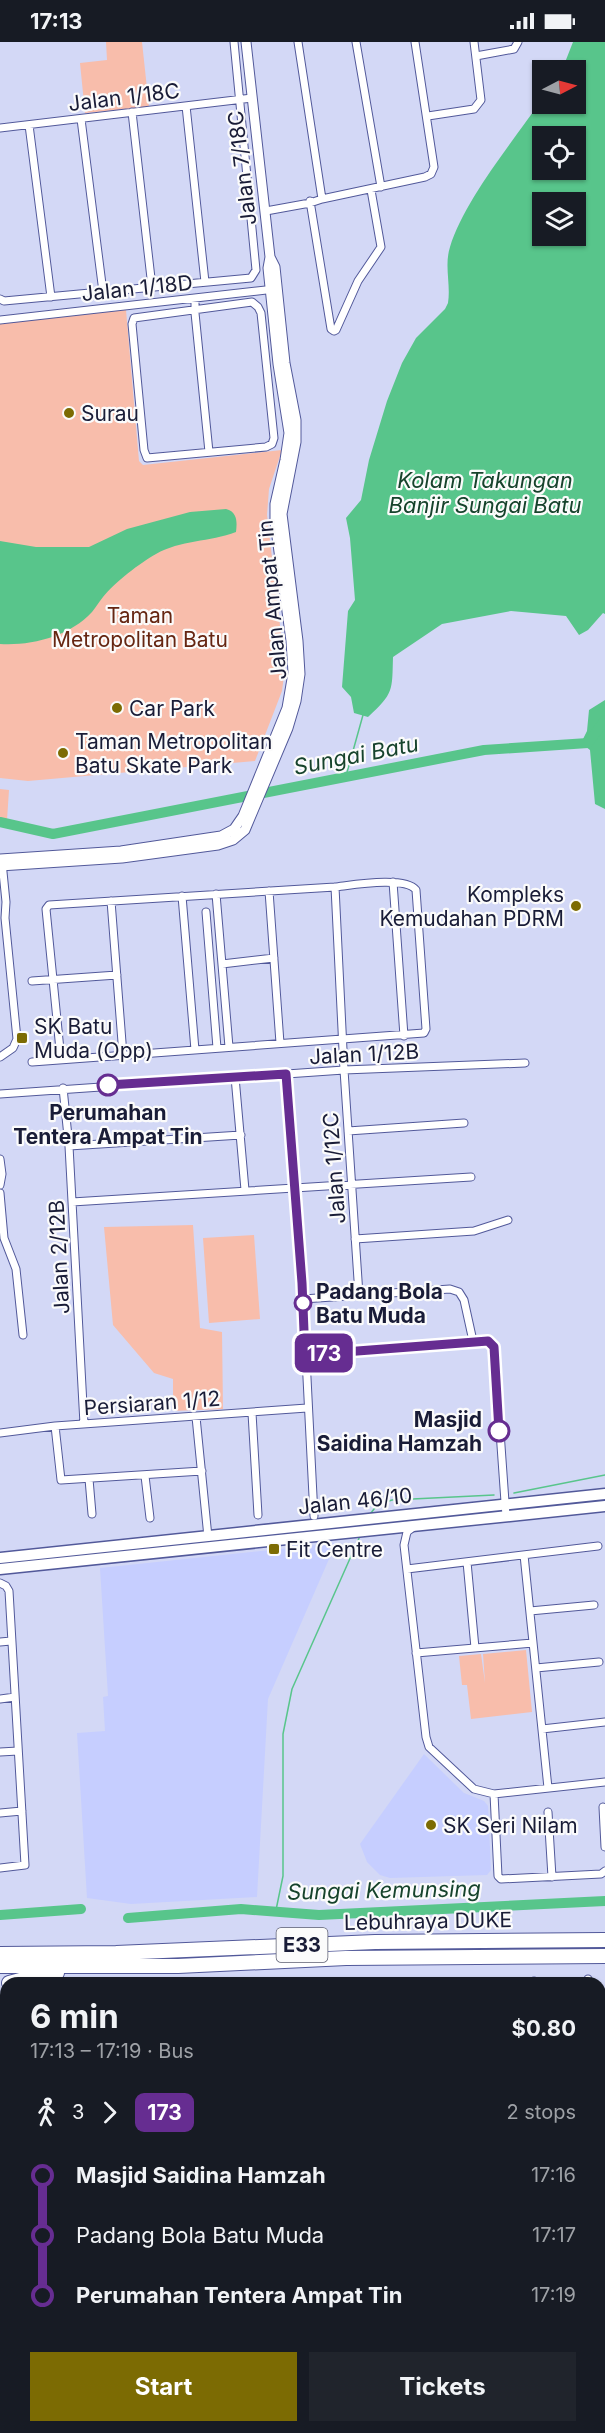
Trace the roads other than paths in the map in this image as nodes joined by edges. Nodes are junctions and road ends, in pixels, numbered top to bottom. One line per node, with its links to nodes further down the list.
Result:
1 (234, 42): 10 (street)
2 (246, 42): 9 (street, Jalan 7/18C)
3 (298, 42): 19 (street)
4 (356, 42): 17 (street)
5 (416, 42): 13 (street)
6 (474, 42): 8 (street)
7 (518, 42): 8 (street)
8 (476, 56): 13 (street)
9 (252, 98): 10 (street, Jalan 1/18C); 20 (street, Jalan 7/18C)
10 (238, 100): 11 (street, Jalan 1/18C); 22 (street, Jalan 7/18C)
11 (186, 106): 12 (street, Jalan 1/18C); 22 (street)
12 (132, 112): 14 (street, Jalan 1/18C); 23 (street)
13 (428, 116): 17 (street)
14 (81, 119): 15 (street, Jalan 1/18C); 25 (street)
15 (29, 125): 16 (street, Jalan 1/18C); 26 (street)
16 (0, 128)
17 (381, 187): 18 (street)
18 (371, 190): 19 (street); 19 (street)
19 (314, 200): 20 (street)
20 (265, 208): 21 (street, Jalan 7/18C)
21 (270, 257): 24 (street); 24 (street, Jalan 7/18C)
22 (205, 282): 23 (street)
23 (152, 287): 25 (street)
24 (273, 289): 27 (street, Jalan 1/18D); 32 (street, Jalan Ampat Tin)
25 (103, 292): 26 (street)
26 (51, 297): 28 (street)
27 (193, 298): 29 (street); 30 (street, Jalan 1/18D)
28 (2, 300)
29 (194, 310): 31 (street); 31 (street); 31 (street)
30 (0, 320)
31 (209, 452)
32 (1, 862): 41 (street)
33 (393, 882): 34 (street); 49 (street); 49 (street)
34 (335, 887): 35 (street); 50 (street, Jalan 1/12C)
35 (269, 891): 36 (street); 42 (street)
36 (216, 894): 37 (street); 43 (street)
37 (182, 896): 38 (street); 54 (street)
38 (111, 901): 44 (street); 47 (street)
39 (0, 904): 41 (street)
40 (206, 912): 46 (street)
41 (5, 918): 56 (street)
42 (274, 958): 43 (street); 51 (street)
43 (222, 964): 45 (street)
44 (117, 975): 47 (street); 55 (street)
45 (223, 975): 46 (street); 52 (street)
46 (211, 976): 53 (street)
47 (53, 979): 48 (street); 57 (street)
48 (32, 981)
49 (404, 1036): 50 (street)
50 (342, 1038): 51 (street); 60 (street, Jalan 1/12C)
51 (280, 1043): 52 (street)
52 (229, 1047): 53 (street)
53 (217, 1048): 54 (street)
54 (195, 1050): 55 (street)
55 (123, 1055): 57 (street)
56 (0, 1057)
57 (61, 1060): 58 (street)
58 (32, 1062)
59 (525, 1063): 60 (street, Jalan 1/12B)
60 (344, 1070): 61 (street, Jalan 1/12B); 66 (street, Jalan 1/12C)
61 (286, 1074): 62 (street, Jalan 1/12B); 73 (street)
62 (235, 1077): 63 (street, Jalan 1/12B); 67 (street)
63 (63, 1088): 64 (street, Jalan 1/12B); 68 (street, Jalan 2/12B)
64 (0, 1094)
65 (464, 1123): 66 (street)
66 (348, 1131): 71 (street, Jalan 1/12C)
67 (241, 1135): 68 (street); 74 (street)
68 (69, 1146): 76 (street, Jalan 2/12B)
69 (0, 1159): 72 (street)
70 (471, 1177): 71 (street)
71 (351, 1183): 73 (street); 78 (street, Jalan 1/12C)
72 (0, 1185)
73 (294, 1187): 74 (street); 80 (street)
74 (245, 1190): 76 (street)
75 (0, 1193): 81 (street)
76 (72, 1202): 87 (street, Jalan 2/12B)
77 (508, 1220): 78 (street)
78 (355, 1239): 79 (street, Jalan 1/12C)
79 (359, 1295): 80 (street); 82 (street)
80 (303, 1299): 83 (street)
81 (24, 1335)
82 (473, 1341): 83 (street); 95 (street)
83 (305, 1355): 84 (street)
84 (307, 1408): 85 (street, Persiaran 1/12); 98 (street)
85 (252, 1413): 86 (street, Persiaran 1/12); 97 (street)
86 (196, 1417): 87 (street, Persiaran 1/12); 90 (street)
87 (84, 1424): 88 (street, Persiaran 1/12)
88 (56, 1426): 89 (street, Persiaran 1/12); 92 (street)
89 (0, 1433)
90 (202, 1471): 91 (street); 104 (street)
91 (145, 1476): 92 (street); 99 (street)
92 (89, 1479): 96 (street)
93 (605, 1494): 95 (main road, Jalan 46/10)
94 (605, 1506): 95 (main road, Jalan 46/10)
95 (506, 1511): 100 (main road, Jalan 46/10); 101 (main road, Jalan 46/10)
96 (92, 1514)
97 (258, 1515)
98 (314, 1516)
99 (150, 1518)
100 (378, 1524): 102 (main road, Jalan 46/10); 103 (main road, Jalan 46/10)
101 (415, 1526): 103 (main road, Jalan 46/10); 105 (street)
102 (352, 1527): 104 (main road, Jalan 46/10); 110 (main road, Jalan 46/10)
103 (390, 1529): 105 (street)
104 (208, 1537): 108 (main road, Jalan 46/10)
105 (404, 1545): 111 (street)
106 (598, 1546): 107 (street)
107 (524, 1555): 109 (street); 114 (street)
108 (0, 1558)
109 (467, 1562): 111 (street); 118 (street)
110 (0, 1569)
111 (407, 1569): 119 (street)
112 (3, 1584): 115 (street)
113 (594, 1605): 114 (street)
114 (530, 1611): 117 (street)
115 (11, 1641): 116 (street); 122 (street)
116 (0, 1642)
117 (533, 1643): 118 (street); 121 (street)
118 (475, 1648): 119 (street)
119 (416, 1653): 130 (street)
120 (599, 1662): 121 (street)
121 (536, 1668): 125 (street)
122 (15, 1697): 123 (street); 126 (street)
123 (0, 1699)
124 (605, 1722): 125 (street)
125 (542, 1729): 129 (street)
126 (18, 1751): 127 (street); 132 (street)
127 (0, 1752)
128 (605, 1782): 129 (street)
129 (548, 1788): 130 (street)
130 (494, 1794): 138 (street)
131 (603, 1807): 135 (street)
132 (22, 1811): 134 (street); 136 (street)
133 (548, 1812): 138 (street)
134 (0, 1813)
135 (605, 1847)
136 (0, 1868)
137 (603, 1873): 138 (street)
138 (552, 1877)
139 (605, 1940): 143 (highway, Lebuhraya DUKE / E33)
140 (0, 1949): 143 (highway)
141 (0, 1954): 143 (highway, Lebuhraya DUKE / E33)
142 (605, 1956): 143 (highway, Lebuhraya DUKE / E33)
143 (102, 1960): 144 (highway, Lebuhraya DUKE / E33); 145 (highway)
144 (0, 1966)
145 (31, 1977)

